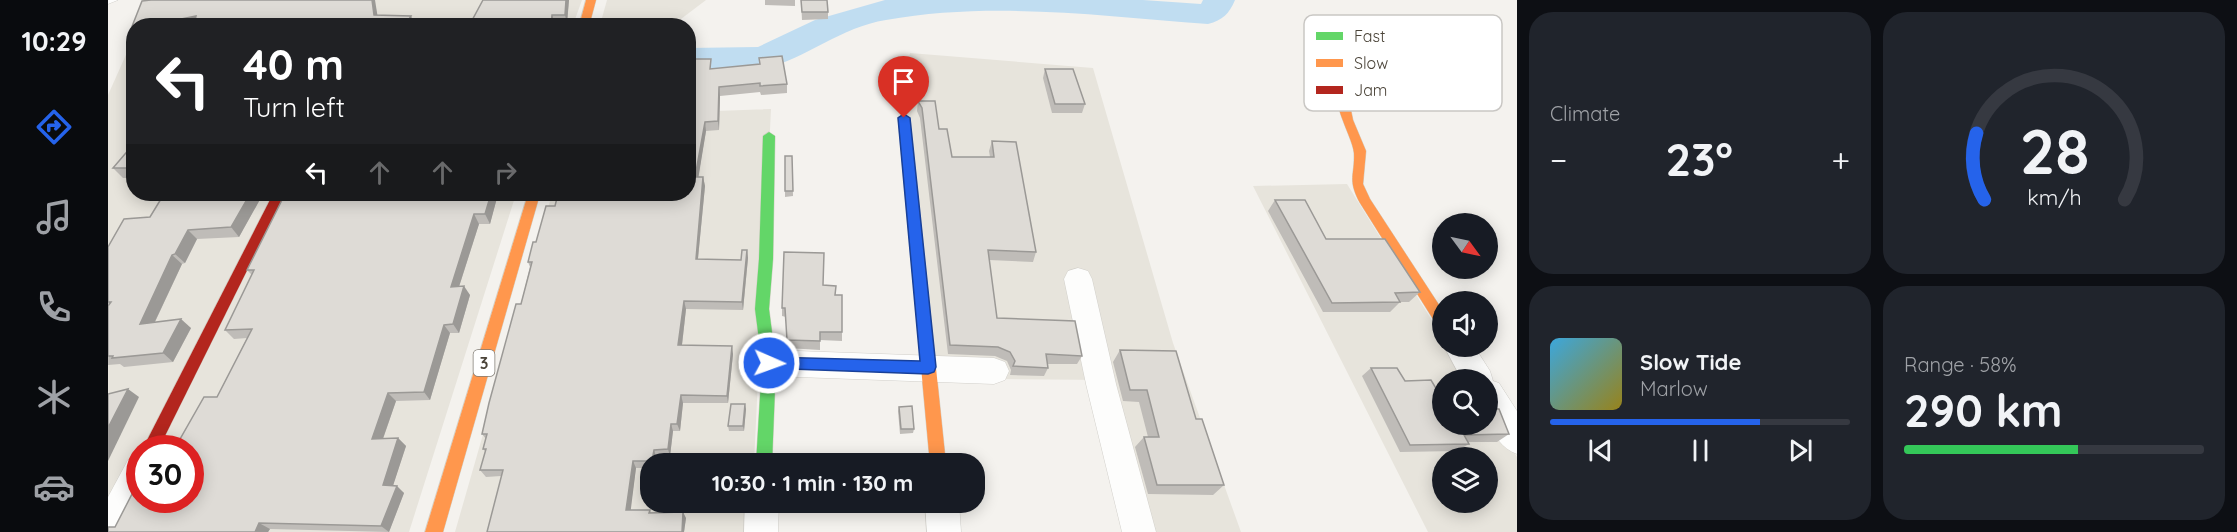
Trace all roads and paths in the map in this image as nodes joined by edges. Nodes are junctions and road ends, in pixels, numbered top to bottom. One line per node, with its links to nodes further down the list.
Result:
1 (114, 0): 3 (lane)
2 (591, 0): 4 (main road)
3 (108, 1)
4 (586, 18)
5 (1345, 111): 11 (main road)
6 (904, 118): 13 (main road)
7 (769, 136): 12 (main road)
8 (275, 201): 16 (main road)
9 (532, 201): 24 (main road, 3)
10 (1078, 279): 27 (street)
11 (1432, 305)
12 (769, 363): 13 (street); 18 (main road)
13 (928, 367): 14 (street); 19 (main road)
14 (994, 371)
15 (1498, 409): 17 (street)
16 (158, 435)
17 (1517, 439)
18 (765, 453)
19 (937, 453)
20 (126, 497): 23 (street)
21 (762, 513): 25 (street)
22 (943, 513): 26 (street)
23 (108, 531)
24 (434, 532)
25 (761, 532)
26 (945, 532)
27 (1139, 532)

